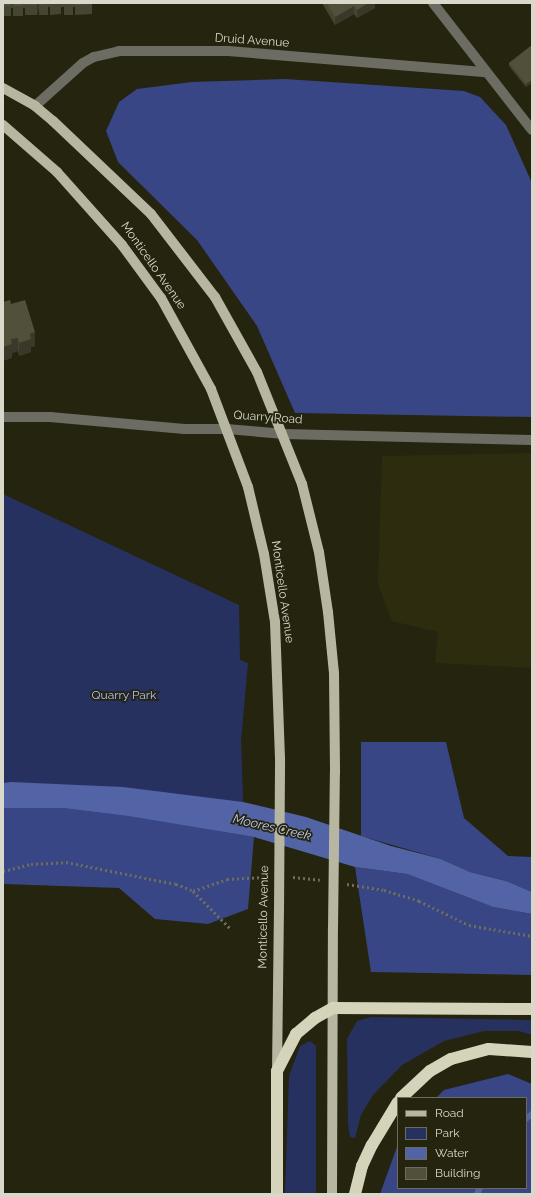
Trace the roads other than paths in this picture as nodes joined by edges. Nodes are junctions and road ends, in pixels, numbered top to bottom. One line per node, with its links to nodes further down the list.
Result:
1 (438, 4): 2 (street)
2 (486, 72): 4 (street, Druid Avenue); 6 (street)
3 (3, 88): 4 (main road)
4 (35, 106): 9 (main road)
5 (3, 125): 8 (main road, Monticello Avenue)
6 (532, 130)
7 (3, 417): 8 (street, Quarry Road)
8 (227, 429): 9 (street, Quarry Road); 14 (main road, Monticello Avenue, bridge)
9 (284, 434): 10 (street, Quarry Road); 11 (main road, bridge)
10 (532, 440)
11 (333, 1008): 12 (highway); 14 (highway); 18 (main road)
12 (532, 1009)
13 (532, 1052): 15 (highway)
14 (277, 1071): 17 (highway, Monticello Avenue)
15 (402, 1097)
16 (397, 1104): 19 (highway)
17 (277, 1194)
18 (332, 1194)
19 (355, 1194)

